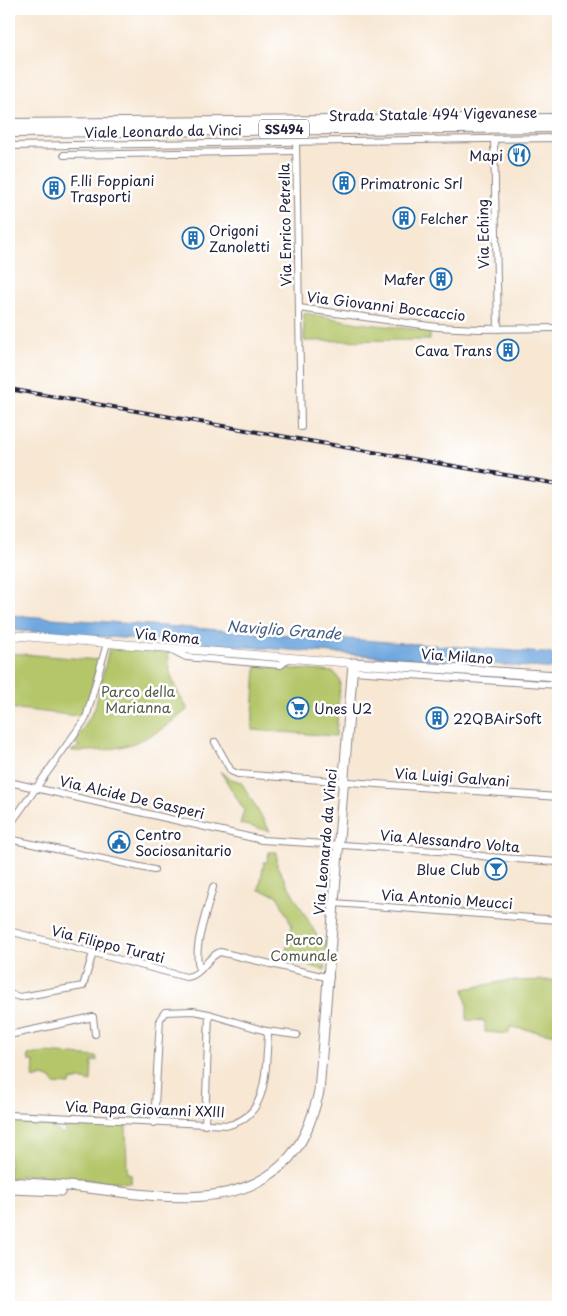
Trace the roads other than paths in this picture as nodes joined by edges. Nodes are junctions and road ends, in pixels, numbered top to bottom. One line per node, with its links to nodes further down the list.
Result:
1 (558, 119): 2 (main road, Strada Statale 494 Vigevanese / SS494)
2 (9, 124)
3 (558, 126): 4 (main road, Strada Statale 494 Vigevanese / SS494)
4 (9, 132)
5 (558, 138): 6 (street, Viale Leonardo da Vinci)
6 (494, 139): 7 (street, Viale Leonardo da Vinci); 13 (street, Via Eching)
7 (296, 142): 8 (street, Viale Leonardo da Vinci); 9 (street, Via Enrico Petrella)
8 (9, 146)
9 (296, 151): 10 (street); 11 (street, Via Enrico Petrella)
10 (64, 155)
11 (299, 308): 13 (street, Via Giovanni Boccaccio); 14 (street, Via Giovanni Boccaccio)
12 (558, 328): 13 (street, Via Giovanni Boccaccio)
13 (498, 329)
14 (301, 427)
15 (9, 635): 16 (street, Via Roma)
16 (107, 643): 17 (street, Via Roma); 23 (street)
17 (353, 667): 18 (main road, Via Milano); 19 (street); 21 (main road, Via Leonardo da Vinci)
18 (558, 676)
19 (558, 685)
20 (215, 742): 21 (street, Via Luigi Galvani)
21 (344, 781): 24 (street, Via Luigi Galvani); 27 (main road, Via Leonardo da Vinci)
22 (9, 782): 23 (street, Via Alcide De Gasperi)
23 (36, 788): 25 (street); 27 (street, Via Alcide De Gasperi)
24 (558, 797)
25 (9, 826)
26 (9, 839): 29 (street)
27 (339, 846): 28 (street, Via Alessandro Volta); 31 (main road, Via Leonardo da Vinci)
28 (558, 862)
29 (154, 870)
30 (213, 887): 35 (street)
31 (334, 903): 32 (street, Via Antonio Meucci); 36 (main road, Via Leonardo da Vinci)
32 (558, 920)
33 (9, 931): 34 (street, Via Filippo Turati)
34 (92, 953): 35 (street, Via Filippo Turati); 37 (street)
35 (200, 970): 36 (street)
36 (330, 978): 46 (main road, Via Leonardo da Vinci)
37 (9, 994)
38 (209, 1014): 39 (street); 44 (street); 45 (street)
39 (266, 1031): 42 (street); 45 (street, Via Papa Giovanni XXIII)
40 (95, 1034): 41 (street)
41 (9, 1035)
42 (297, 1035)
43 (9, 1115): 44 (street, Via Papa Giovanni XXIII)
44 (154, 1123): 45 (street, Via Papa Giovanni XXIII)
45 (205, 1125)
46 (10, 1184)

